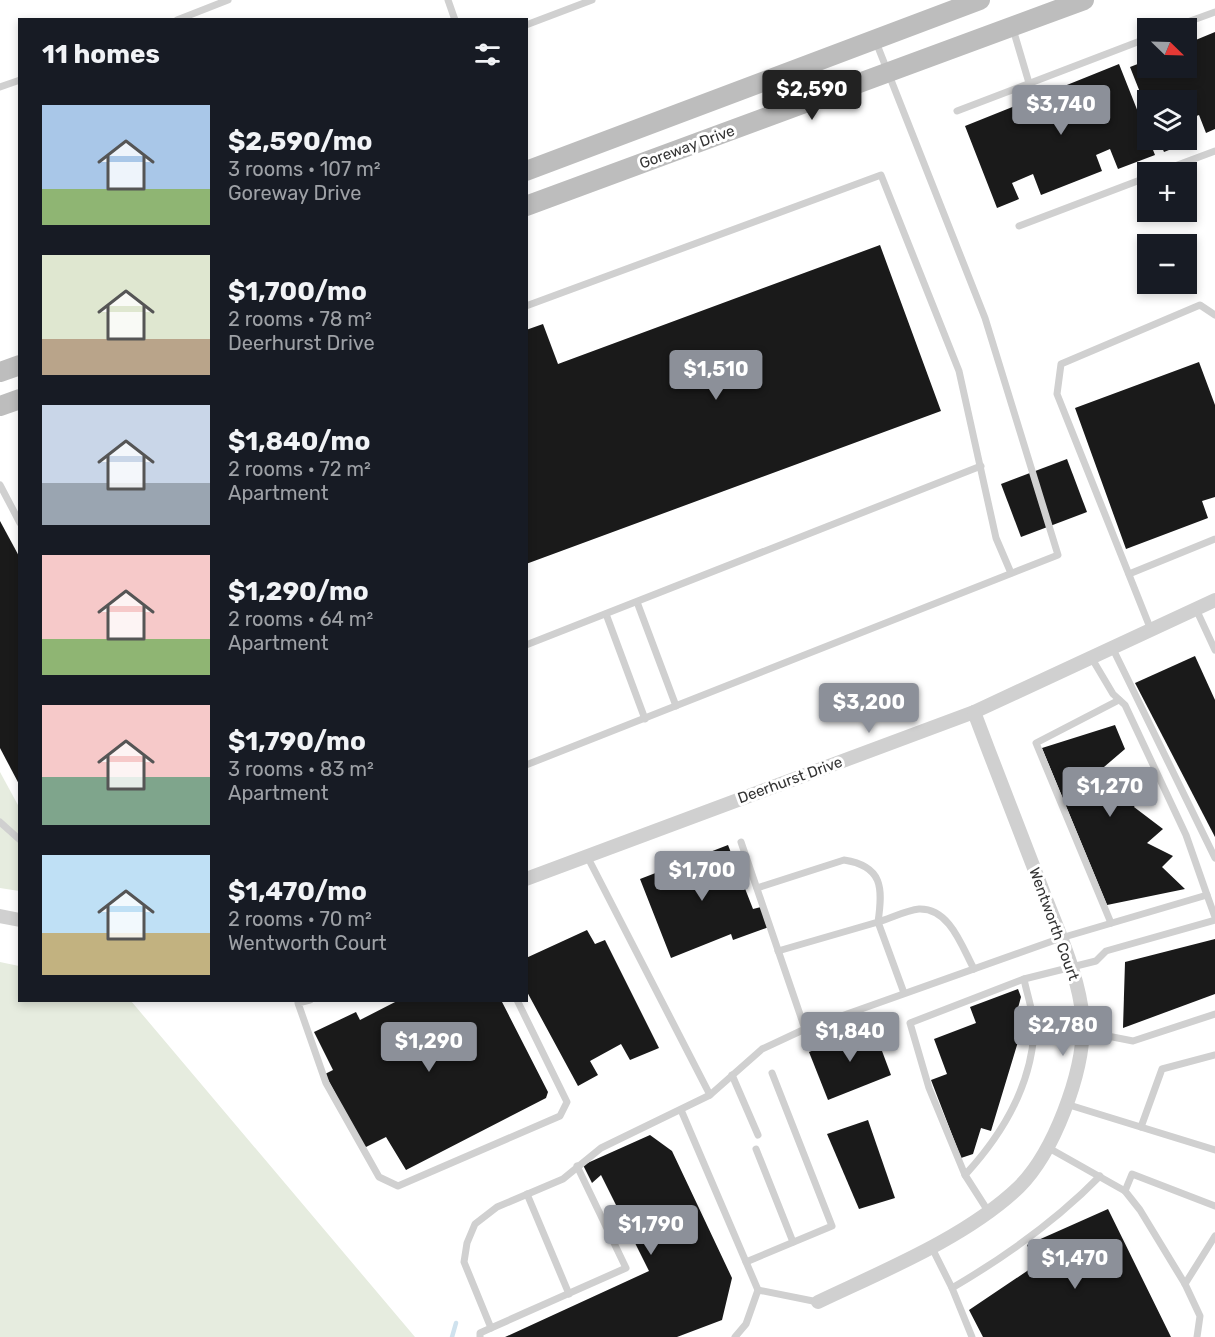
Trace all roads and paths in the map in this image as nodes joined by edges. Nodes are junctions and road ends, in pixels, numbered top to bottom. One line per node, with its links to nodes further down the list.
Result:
1 (228, 0): 6 (lane)
2 (448, 0): 9 (lane)
3 (592, 0): 11 (lane)
4 (980, 0): 13 (main road)
5 (1084, 0): 12 (main road, Goreway Drive)
6 (211, 3): 8 (lane)
7 (1215, 12): 10 (lane)
8 (181, 18)
9 (454, 18)
10 (1197, 19)
11 (528, 24)
12 (1012, 27): 15 (main road, Goreway Drive); 17 (lane)
13 (875, 40): 15 (lane); 22 (main road)
14 (1137, 42): 17 (lane)
15 (888, 73): 24 (main road, Goreway Drive); 36 (lane)
16 (18, 81): 18 (lane)
17 (1029, 83): 19 (lane)
18 (0, 87)
19 (957, 111)
20 (1215, 151): 21 (lane)
21 (1186, 162)
22 (528, 170)
23 (1137, 181): 25 (lane)
24 (528, 205)
25 (1019, 225)
26 (528, 305): 32 (lane)
27 (1215, 315): 37 (lane)
28 (18, 367): 29 (main road)
29 (0, 372)
30 (18, 400): 31 (main road)
31 (0, 406)
32 (981, 466): 36 (lane); 38 (lane)
33 (0, 485): 34 (lane)
34 (18, 519)
35 (1215, 539): 37 (lane)
36 (1011, 573): 48 (lane)
37 (1129, 574): 42 (lane)
38 (637, 602): 41 (lane); 48 (lane)
39 (1212, 603): 40 (street, Deerhurst Drive)
40 (1196, 608): 42 (street, Deerhurst Drive); 45 (lane)
41 (606, 614): 43 (lane); 50 (lane)
42 (1151, 630): 44 (street, Deerhurst Drive)
43 (528, 644)
44 (1112, 647): 46 (street, Deerhurst Drive); 56 (lane)
45 (1215, 650)
46 (1091, 657): 47 (lane); 49 (street, Deerhurst Drive)
47 (1119, 700): 59 (lane); 64 (lane)
48 (676, 706): 50 (lane)
49 (974, 712): 55 (street, Deerhurst Drive); 65 (street, Wentworth Court)
50 (645, 718): 51 (lane)
51 (528, 764)
52 (0, 822): 53 (lane)
53 (18, 838)
54 (741, 842): 58 (lane)
55 (587, 856): 57 (street, Deerhurst Drive); 79 (lane)
56 (1215, 858)
57 (528, 878)
58 (757, 888): 63 (lane); 66 (lane)
59 (1208, 895): 61 (lane); 64 (lane)
60 (0, 916): 62 (street)
61 (1215, 918): 67 (lane)
62 (18, 920)
63 (879, 922): 66 (lane); 68 (lane); 70 (lane)
64 (1111, 923): 65 (lane)
65 (1061, 938): 67 (street, Wentworth Court); 68 (lane)
66 (778, 951): 74 (lane)
67 (1071, 967): 69 (lane); 75 (street, Wentworth Court)
68 (974, 969): 70 (lane)
69 (1024, 979): 88 (lane); 88 (lane)
70 (904, 993): 74 (lane)
71 (298, 1002): 72 (lane)
72 (518, 1002)
73 (1215, 1014): 75 (lane)
74 (805, 1029): 78 (lane)
75 (1082, 1031): 80 (street, Wentworth Court)
76 (1215, 1055): 82 (lane)
77 (772, 1073): 95 (lane)
78 (732, 1075): 79 (lane); 83 (lane)
79 (710, 1095): 81 (lane)
80 (1066, 1104): 82 (lane); 84 (street, Wentworth Court)
81 (681, 1110): 87 (lane); 97 (lane)
82 (1141, 1127): 86 (lane)
83 (758, 1135)
84 (1047, 1147): 89 (lane); 93 (street, Wentworth Court)
85 (756, 1149): 95 (lane)
86 (1215, 1150)
87 (577, 1166): 91 (lane); 101 (lane)
88 (965, 1175): 93 (lane)
89 (1100, 1176): 90 (lane); 99 (lane)
90 (1125, 1191): 92 (lane); 98 (lane)
91 (527, 1194): 101 (lane); 103 (lane)
92 (1215, 1206)
93 (988, 1211): 96 (street, Wentworth Court)
94 (1215, 1236): 98 (lane)
95 (793, 1242): 97 (lane)
96 (931, 1246): 99 (lane); 102 (street, Wentworth Court)
97 (746, 1262): 100 (lane)
98 (1185, 1284): 107 (lane)
99 (952, 1288): 106 (lane)
100 (758, 1290): 102 (lane); 105 (lane)
101 (569, 1294): 103 (lane)
102 (818, 1302)
103 (491, 1328): 104 (lane)
104 (480, 1337)
105 (735, 1337)
106 (972, 1337)
107 (1197, 1337)

